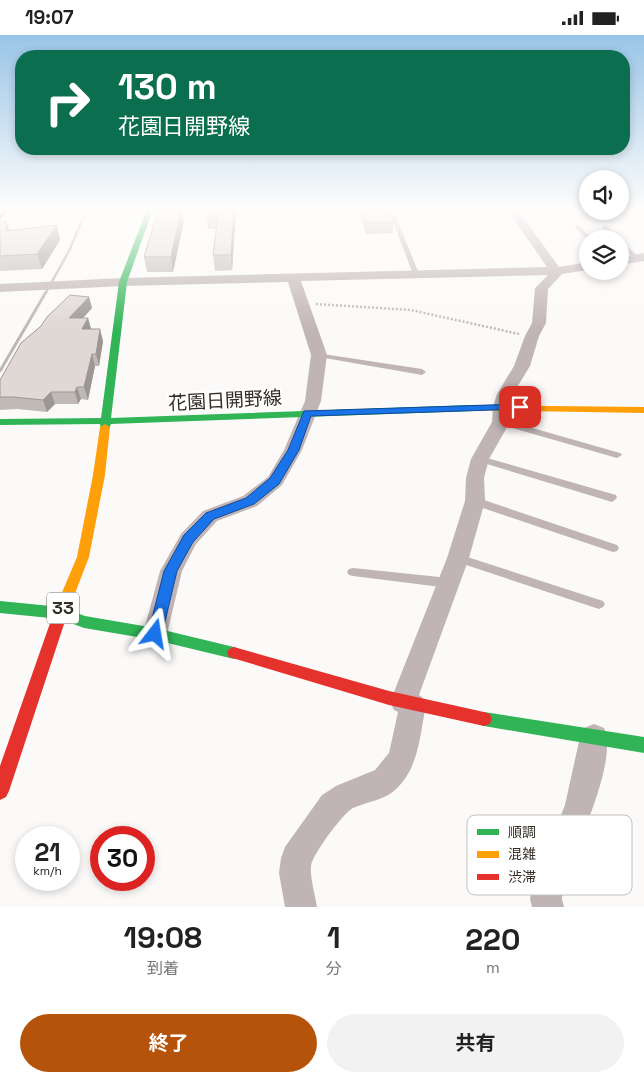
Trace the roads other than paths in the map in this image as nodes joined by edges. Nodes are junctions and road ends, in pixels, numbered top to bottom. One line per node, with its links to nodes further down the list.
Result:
1 (135, 250): 8 (main road, 33)
2 (407, 250): 6 (lane)
3 (541, 250): 5 (street)
4 (579, 267): 5 (street)
5 (556, 271): 6 (street); 14 (street)
6 (416, 273): 7 (street)
7 (293, 278): 8 (street); 10 (street)
8 (123, 282): 9 (street); 15 (main road, 33)
9 (0, 288)
10 (319, 355): 11 (lane); 13 (street)
11 (422, 372)
12 (644, 410): 14 (main road, 花園日開野線)
13 (307, 413): 14 (main road, 花園日開野線); 15 (main road, 花園日開野線); 28 (street)
14 (501, 414): 17 (lane); 18 (street)
15 (107, 421): 16 (main road, 花園日開野線); 27 (main road, 33)
16 (0, 422)
17 (617, 455)
18 (480, 459): 19 (lane); 20 (street)
19 (612, 498)
20 (475, 501): 21 (lane); 22 (street)
21 (613, 548)
22 (458, 559): 24 (street); 25 (lane)
23 (353, 571): 24 (lane)
24 (449, 583): 29 (street)
25 (599, 604)
26 (0, 607): 27 (main road)
27 (61, 613): 28 (main road); 32 (main road, 33)
28 (155, 634): 29 (main road)
29 (408, 704): 30 (main road); 35 (street)
30 (594, 737): 31 (main road); 33 (street)
31 (644, 745)
32 (0, 791)
33 (576, 815)
34 (546, 895): 36 (street)
35 (301, 907)
36 (548, 907)

